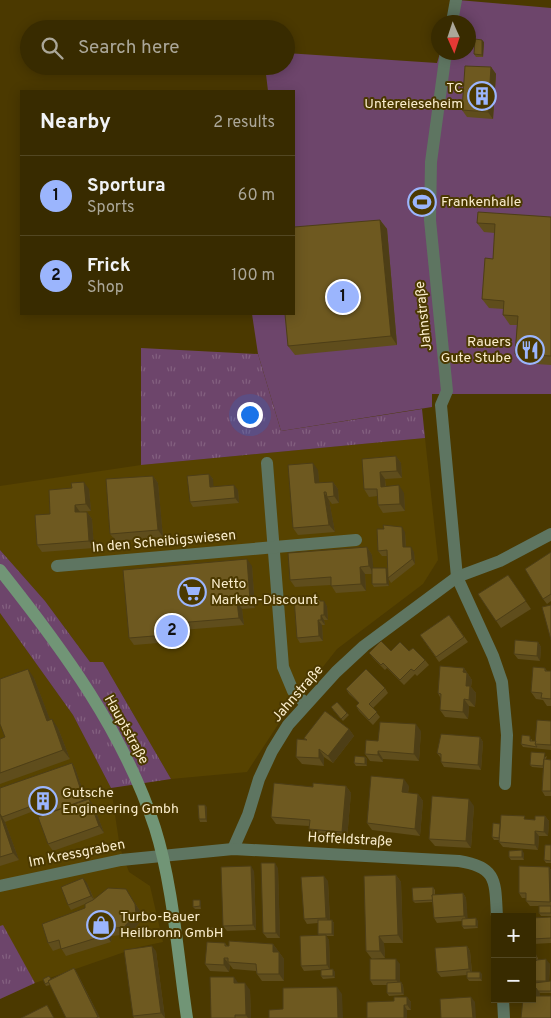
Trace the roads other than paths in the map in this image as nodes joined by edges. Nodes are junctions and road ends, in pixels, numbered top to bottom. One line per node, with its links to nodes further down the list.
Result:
1 (456, 0): 2 (street)
2 (453, 15)
3 (445, 60): 10 (street, Jahnstraße)
4 (267, 463): 7 (street)
5 (551, 534): 10 (street, Jahnstraße)
6 (356, 540): 7 (street, In den Scheibigswiesen)
7 (274, 547): 8 (street, In den Scheibigswiesen); 11 (street)
8 (57, 566)
9 (0, 570): 14 (main road, Hauptstraße)
10 (457, 577): 11 (street, Jahnstraße); 12 (street)
11 (306, 704): 13 (street, Jahnstraße)
12 (505, 784)
13 (233, 849): 14 (street, Hoffeldstraße); 16 (street, Hoffeldstraße)
14 (161, 855): 15 (street, Im Kressgraben); 18 (main road, Hauptstraße)
15 (0, 886)
16 (497, 913)
17 (503, 1003): 19 (street)
18 (186, 1018)
19 (504, 1018)

